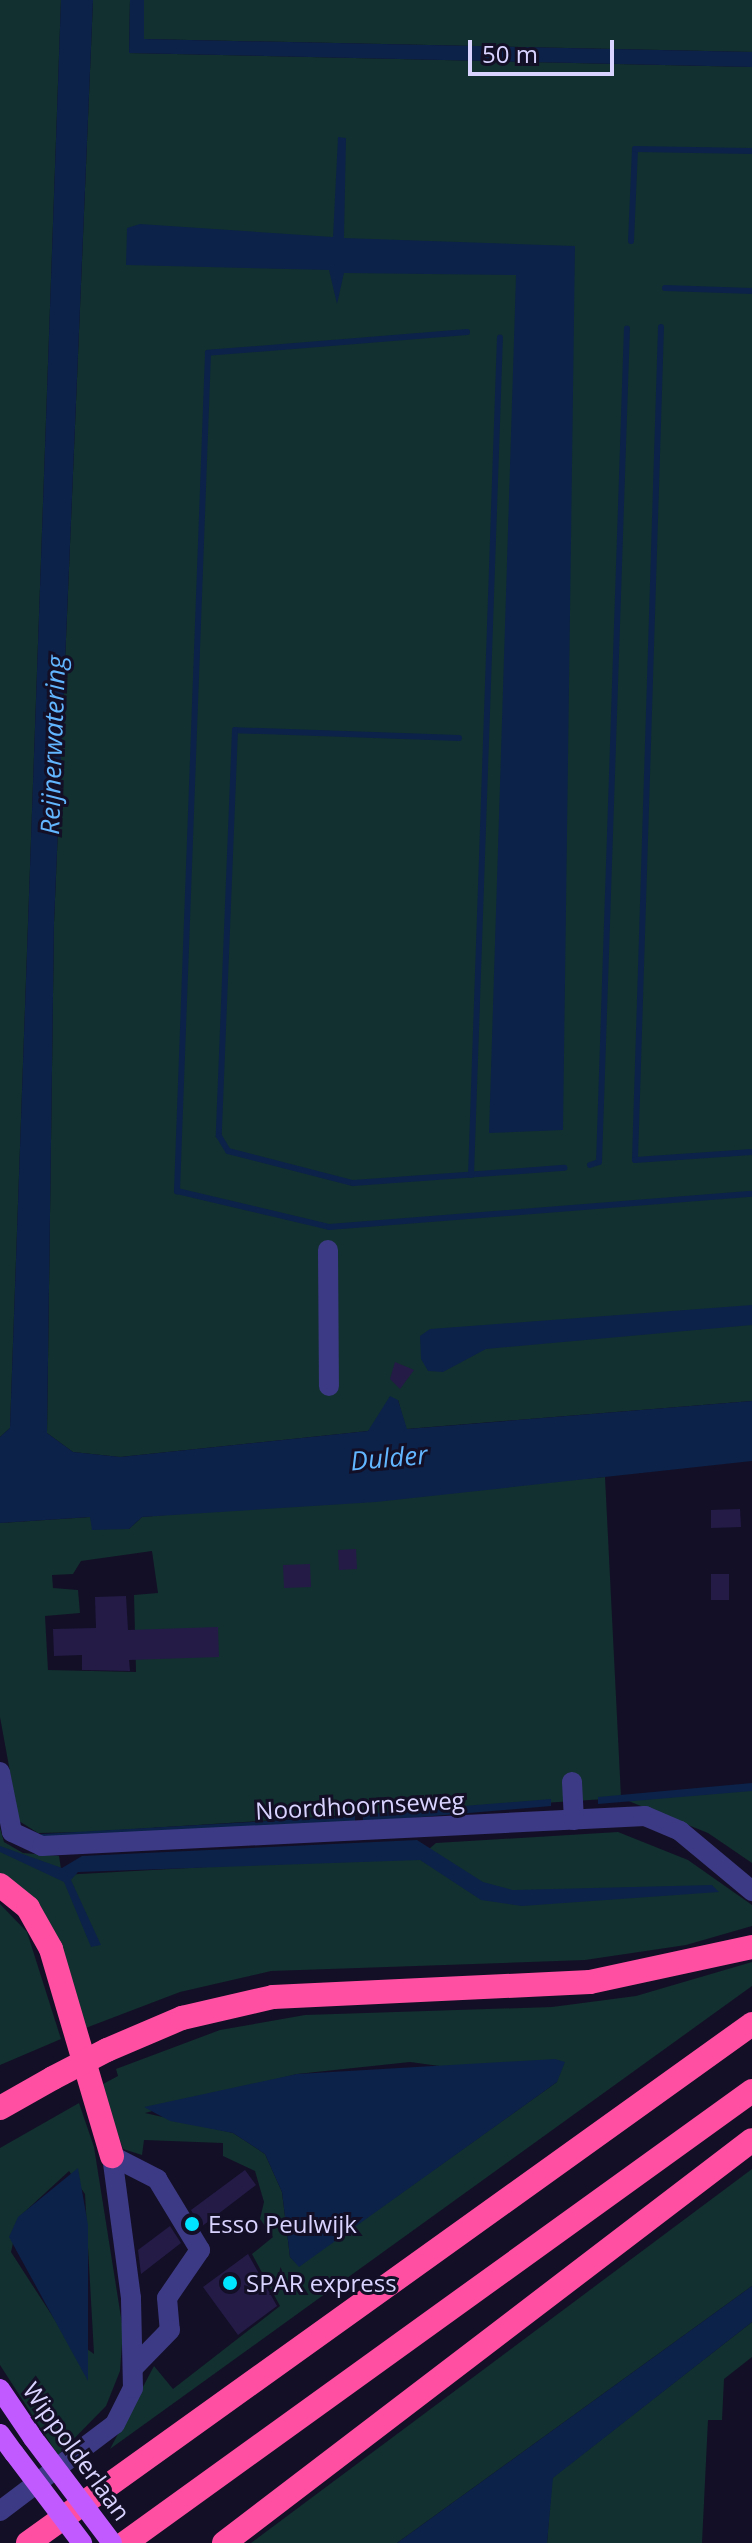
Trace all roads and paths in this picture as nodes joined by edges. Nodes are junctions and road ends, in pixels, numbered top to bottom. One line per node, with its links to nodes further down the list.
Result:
1 (328, 1250): 2 (street)
2 (329, 1386)
3 (0, 1772): 5 (street, Noordhoornseweg)
4 (572, 1782): 5 (street)
5 (574, 1820): 7 (street, Noordhoornseweg)
6 (0, 1885): 15 (highway)
7 (752, 1891)
8 (752, 1947): 10 (highway, bridge)
9 (752, 2024): 20 (highway)
10 (53, 2078): 11 (highway); 13 (highway)
11 (0, 2086)
12 (752, 2091): 23 (highway)
13 (0, 2108)
14 (752, 2140): 24 (highway)
15 (112, 2156): 16 (street); 16 (street)
16 (134, 2367): 19 (street)
17 (0, 2389): 22 (main road, Wippolderlaan, bridge)
18 (0, 2434): 21 (main road, Wippolderlaan, bridge)
19 (0, 2511)
20 (28, 2543)
21 (82, 2543)
22 (112, 2543)
23 (125, 2543)
24 (224, 2543)

